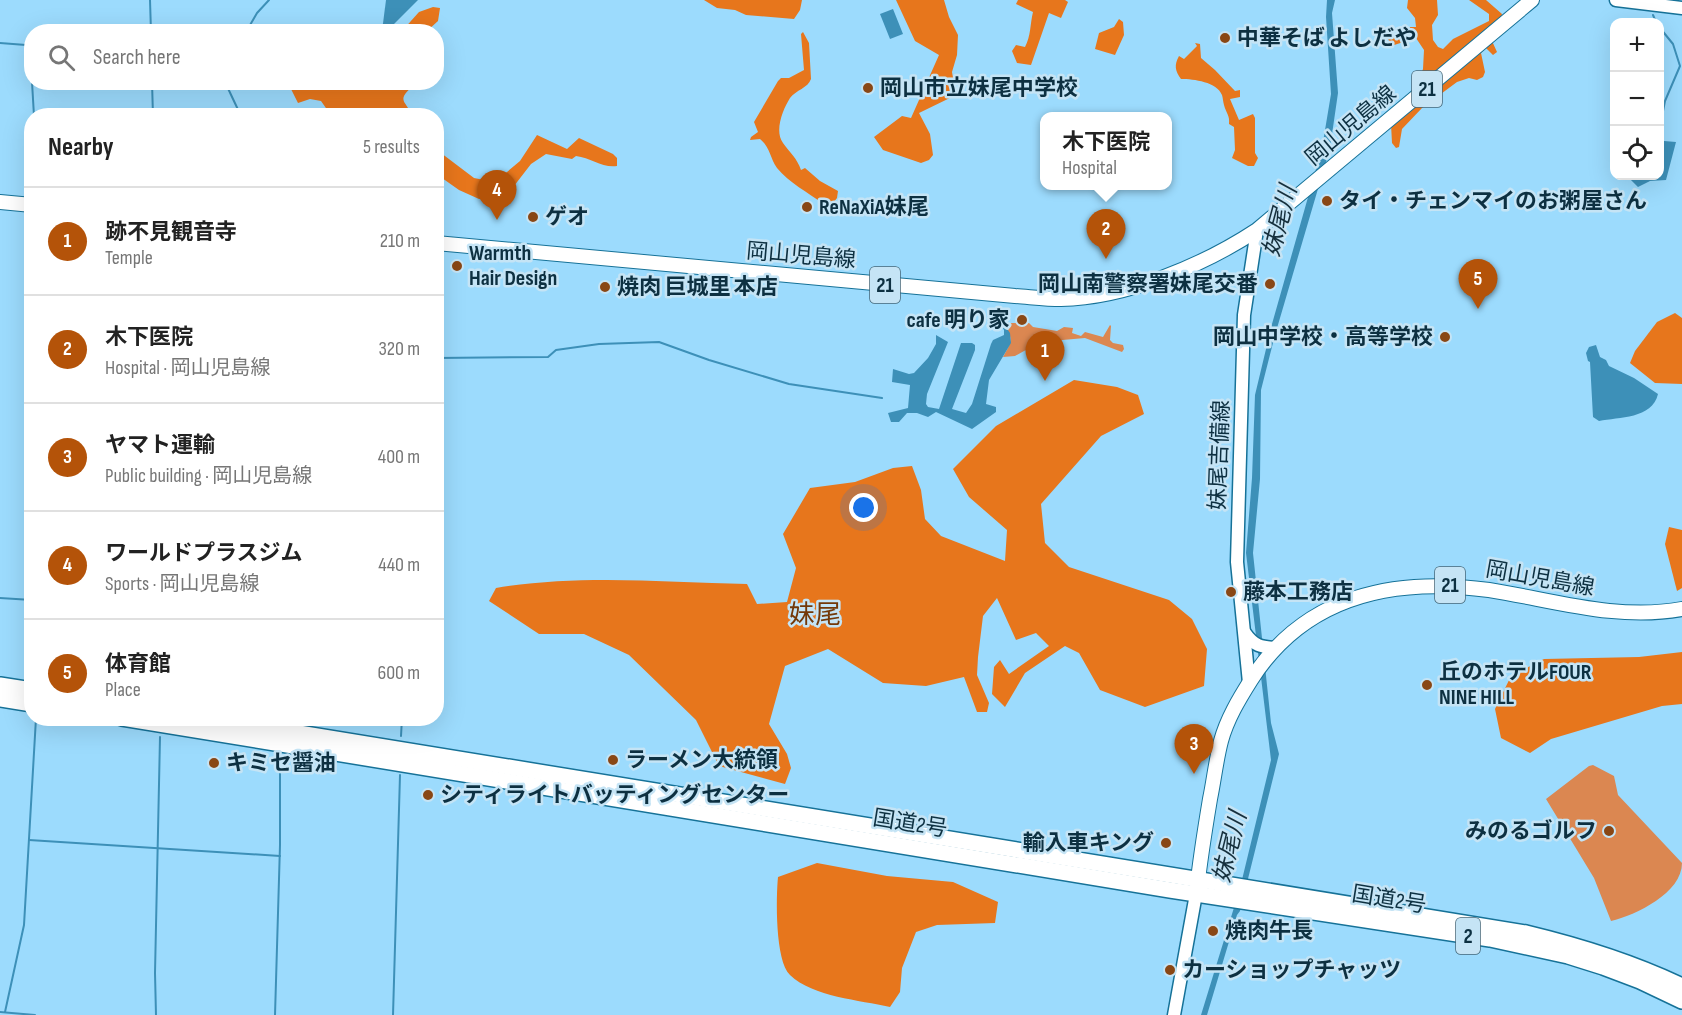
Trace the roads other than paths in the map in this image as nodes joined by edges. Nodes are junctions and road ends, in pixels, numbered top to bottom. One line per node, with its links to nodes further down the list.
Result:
1 (1532, 0): 6 (main road, 岡山児島線 / 21)
2 (1616, 0): 3 (main road)
3 (1682, 8)
4 (0, 202): 5 (main road)
5 (24, 204)
6 (1257, 230): 7 (main road, 岡山児島線 / 21); 9 (main road, 妹尾吉備線)
7 (444, 244)
8 (1682, 609): 10 (main road, 岡山児島線 / 21)
9 (1245, 633): 10 (main road); 11 (main road, 妹尾吉備線)
10 (1275, 648): 11 (main road, 岡山児島線 / 21)
11 (1249, 683): 18 (main road, 岡山児島線 / 21)
12 (0, 685): 13 (highway)
13 (24, 689)
14 (0, 699): 15 (highway)
15 (24, 703)
16 (173, 726): 18 (highway, 国道2号 / 2)
17 (255, 726): 18 (highway, 国道2号 / 2)
18 (1197, 886): 19 (highway, 国道2号 / 2); 22 (main road)
19 (1242, 893): 20 (highway, 国道2号 / 2); 21 (highway, 国道2号 / 2)
20 (1682, 986)
21 (1682, 1001)
22 (1174, 1015)

